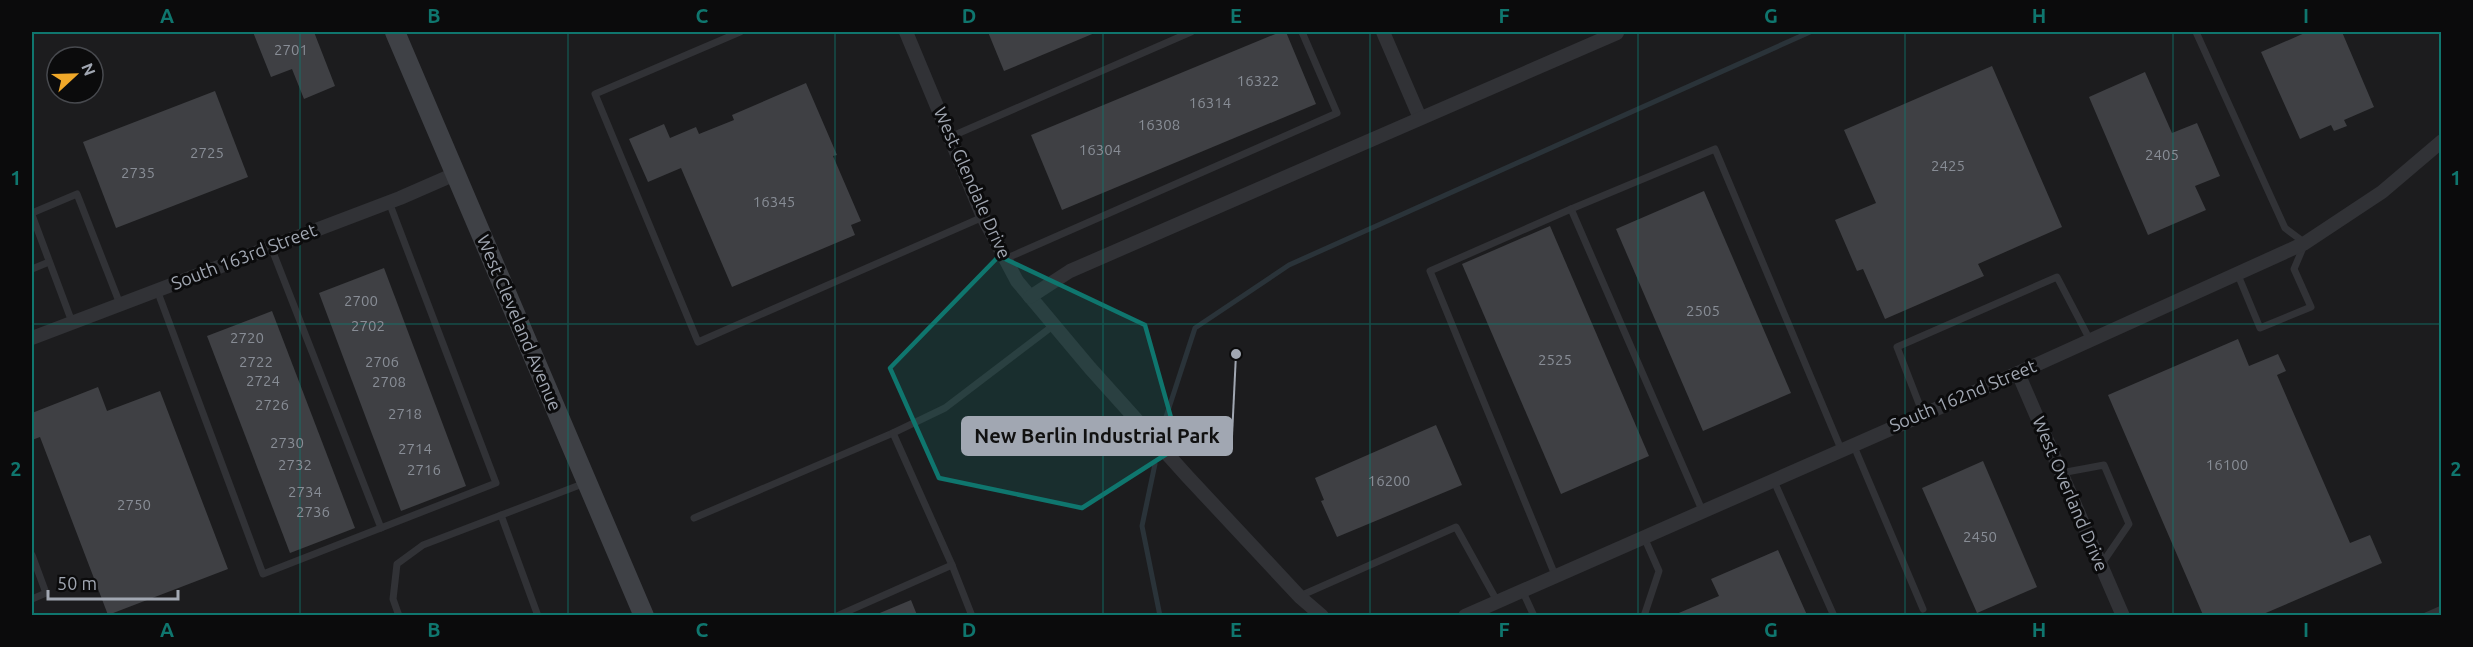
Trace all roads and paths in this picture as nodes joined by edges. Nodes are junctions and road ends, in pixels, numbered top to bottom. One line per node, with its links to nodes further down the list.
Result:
1 (395, 32): 12 (main road, West Cleveland Avenue)
2 (740, 32): 16 (lane)
3 (906, 32): 10 (street, West Glendale Drive)
4 (1191, 32): 10 (lane)
5 (1302, 32): 19 (lane)
6 (1383, 32): 9 (street)
7 (1619, 32): 9 (street)
8 (2196, 32): 17 (lane)
9 (1420, 118): 24 (street)
10 (950, 136): 16 (street, West Glendale Drive)
11 (2442, 141): 17 (street, South 162nd Street)
12 (455, 174): 13 (street, South 163rd Street); 36 (main road, West Cleveland Avenue)
13 (389, 202): 18 (street, South 163rd Street); 40 (lane)
14 (1571, 209): 33 (lane); 37 (lane); 45 (lane)
15 (32, 214): 20 (lane); 25 (lane)
16 (983, 218): 19 (street, West Glendale Drive)
17 (2305, 243): 22 (street, South 162nd Street); 22 (lane)
18 (271, 247): 23 (street, South 163rd Street); 40 (lane)
19 (1005, 259): 24 (street, West Glendale Drive)
20 (49, 262): 21 (lane); 26 (lane)
21 (32, 269)
22 (2238, 275): 29 (street, South 162nd Street)
23 (157, 290): 25 (street, South 163rd Street); 40 (lane)
24 (1030, 297): 27 (street, West Glendale Drive)
25 (120, 304): 26 (street, South 163rd Street)
26 (72, 322): 28 (street, South 163rd Street)
27 (1054, 325): 32 (lane); 47 (street, West Glendale Drive)
28 (32, 338)
29 (2090, 340): 30 (street, South 162nd Street); 31 (lane)
30 (2018, 373): 31 (street, South 162nd Street); 34 (street, West Overland Drive)
31 (1923, 414): 33 (street, South 162nd Street)
32 (893, 433): 39 (lane); 43 (lane)
33 (1847, 446): 35 (street, South 162nd Street); 50 (lane)
34 (2061, 473): 44 (street, West Overland Drive); 44 (lane)
35 (1773, 479): 37 (street, South 162nd Street); 61 (lane)
36 (587, 482): 38 (lane); 54 (main road, West Cleveland Avenue)
37 (1702, 510): 41 (street, South 162nd Street)
38 (501, 515): 52 (lane); 53 (lane)
39 (694, 518)
40 (381, 528)
41 (1644, 536): 45 (street, South 162nd Street); 60 (lane)
42 (32, 555): 48 (lane)
43 (952, 565): 55 (lane); 56 (lane)
44 (2101, 566): 62 (street, West Overland Drive)
45 (1555, 576): 46 (street, South 162nd Street)
46 (1522, 590): 49 (street, South 162nd Street); 59 (lane)
47 (1300, 597): 49 (lane); 57 (street, West Glendale Drive)
48 (32, 599)
49 (1497, 602): 58 (street, South 162nd Street)
50 (1923, 609)
51 (2442, 609): 63 (lane)
52 (399, 615)
53 (538, 615)
54 (644, 615)
55 (837, 615)
56 (972, 615)
57 (1322, 615)
58 (1465, 615)
59 (1534, 615)
60 (1644, 615)
61 (1834, 615)
62 (2123, 615)
63 (2426, 615)

